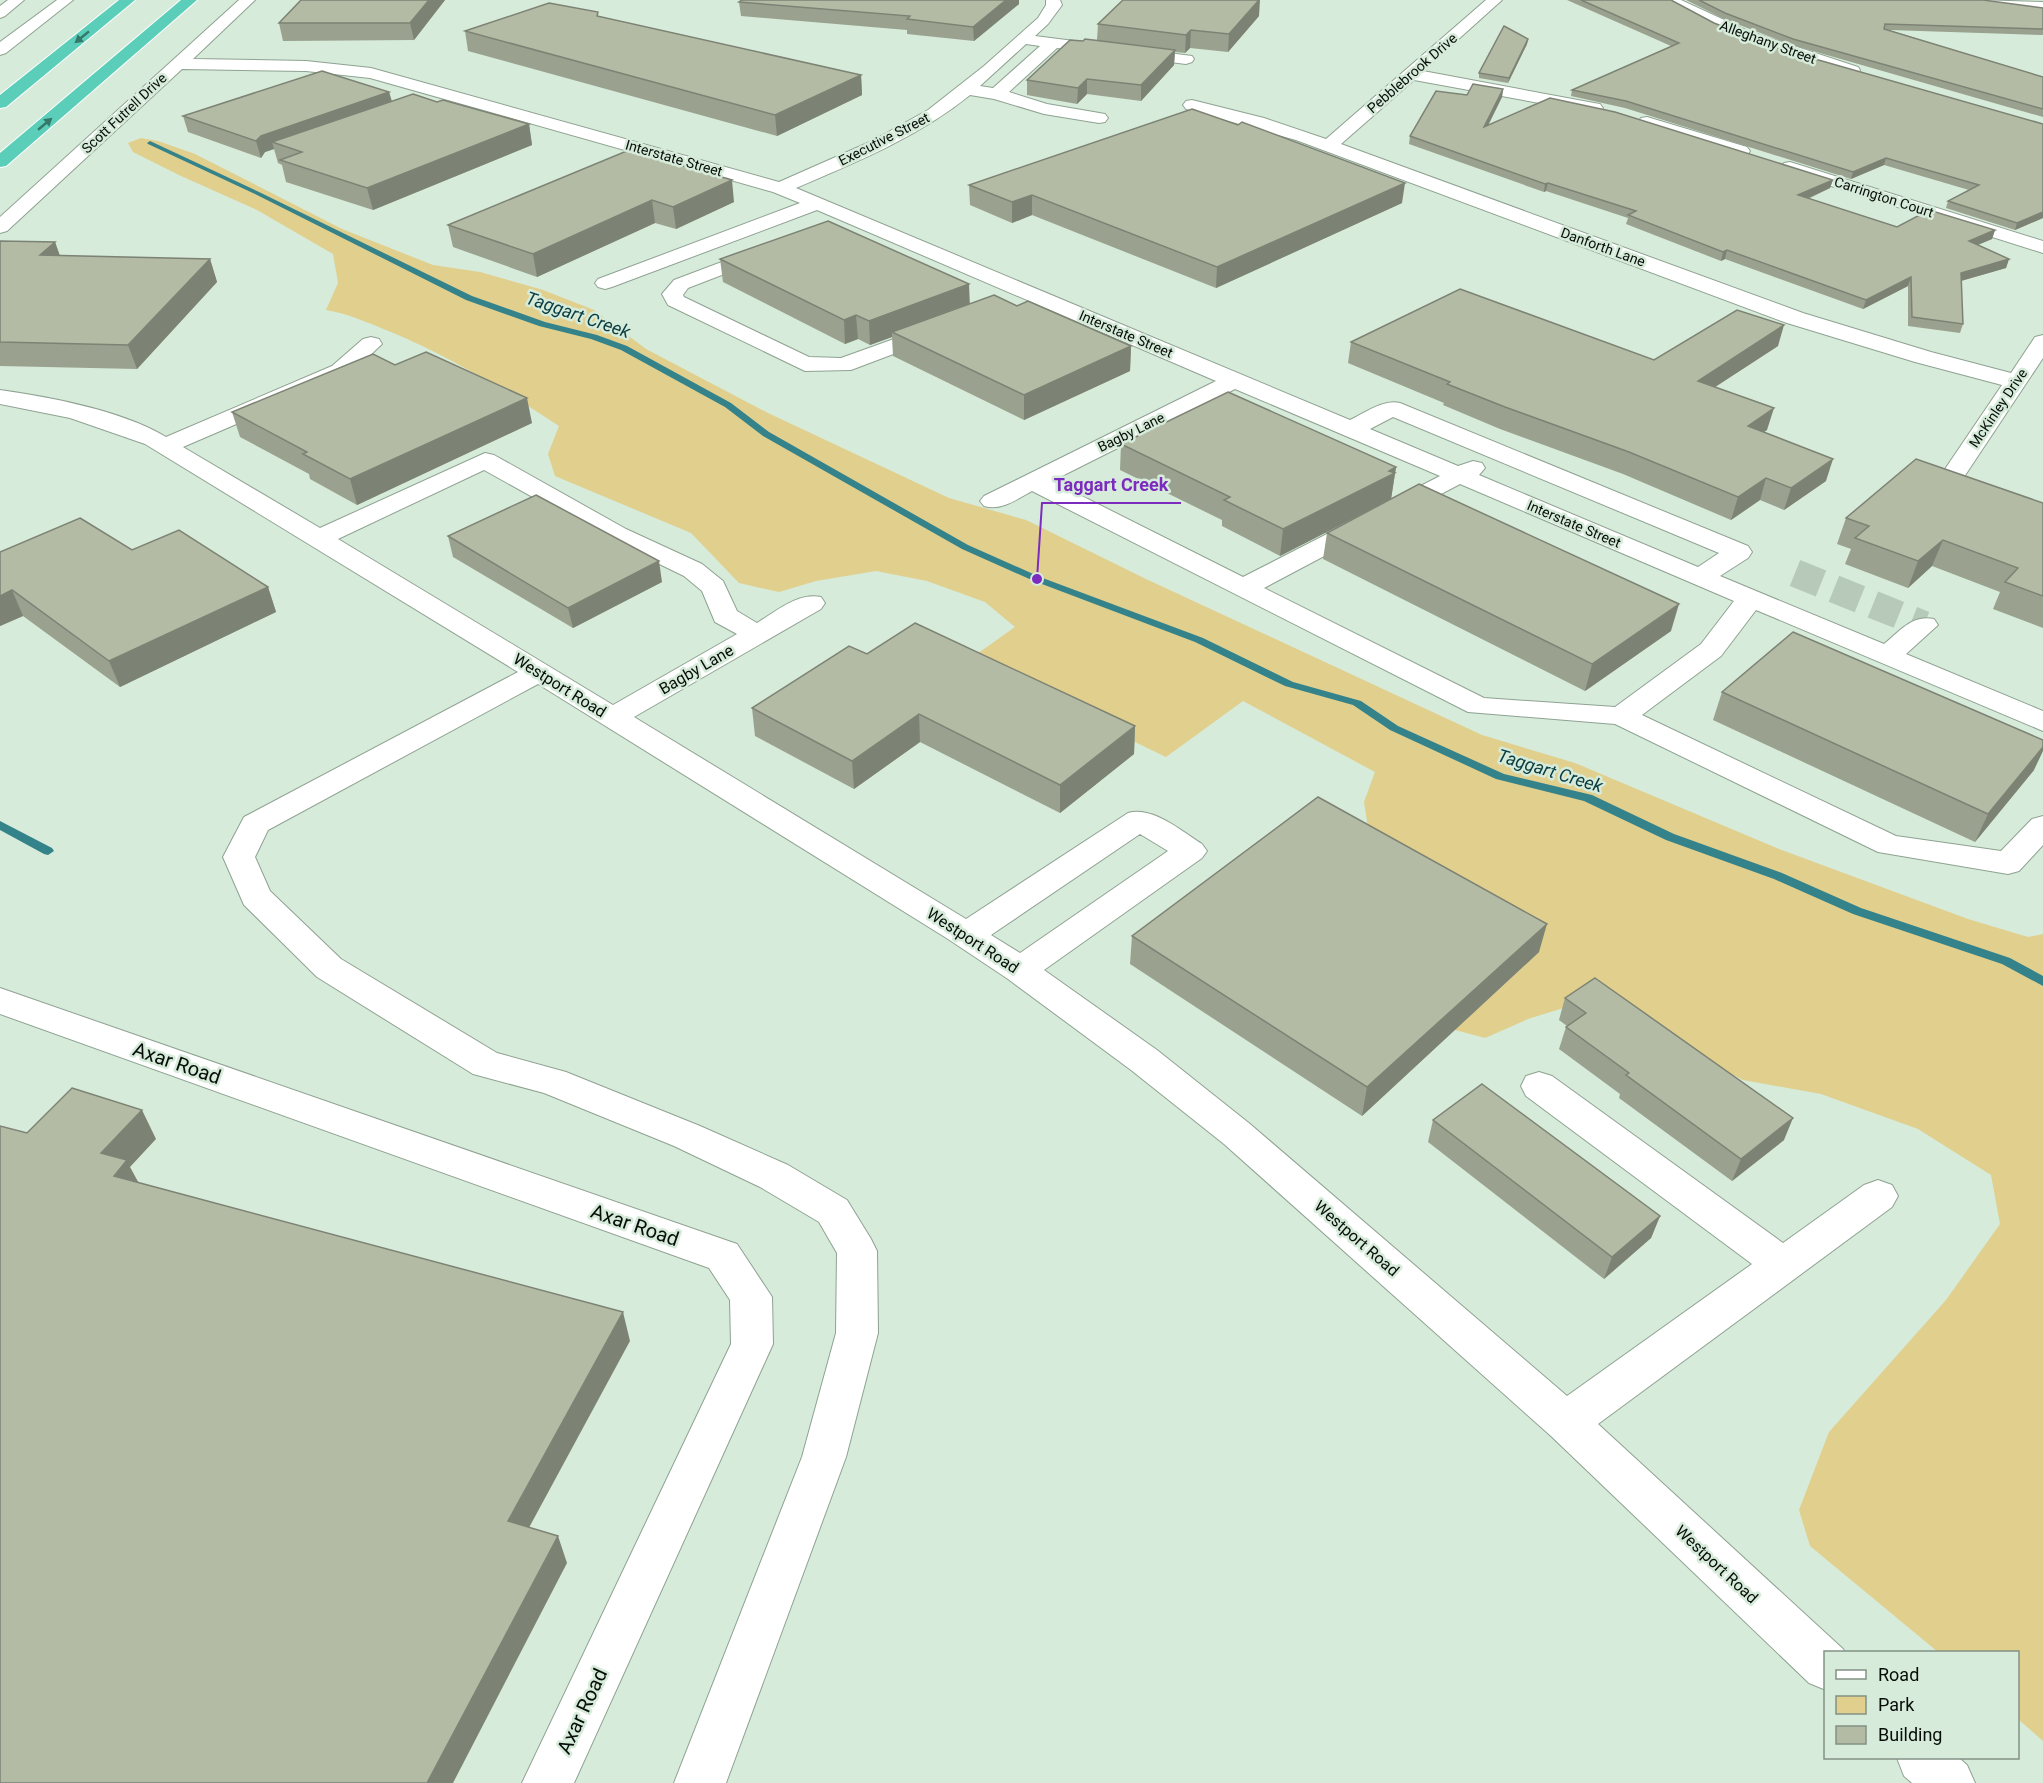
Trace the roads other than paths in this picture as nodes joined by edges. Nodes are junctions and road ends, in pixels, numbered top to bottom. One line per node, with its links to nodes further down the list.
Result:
1 (17, 0): 11 (street)
2 (66, 0): 14 (street)
3 (128, 0): 22 (highway, one-way to 22)
4 (190, 0): 29 (highway, one-way to 4)
5 (248, 0): 16 (street, Scott Futrell Drive)
6 (1053, 0): 12 (street, Executive Street)
7 (1495, 0): 17 (street, Pebblebrook Drive)
8 (1669, 0): 18 (street, Alleghany Street)
9 (1982, 0): 10 (street)
10 (2043, 7)
11 (0, 13)
12 (1022, 39): 13 (street); 19 (street, Executive Street)
13 (1053, 43): 15 (street); 20 (street)
14 (0, 50)
15 (1186, 58)
16 (177, 64): 21 (street, Interstate Street); 33 (street, Scott Futrell Drive)
17 (1410, 74): 25 (street); 28 (street, Pebblebrook Drive)
18 (1866, 74)
19 (964, 89): 20 (street); 30 (street, Executive Street)
20 (997, 94): 27 (street)
21 (450, 95): 24 (street); 30 (street, Interstate Street)
22 (0, 103)
23 (1192, 105): 28 (street, Danforth Lane)
24 (417, 106)
25 (1608, 112)
26 (1629, 117): 36 (street, Carrington Court)
27 (1099, 118)
28 (1328, 146): 44 (street, Danforth Lane)
29 (0, 162)
30 (780, 188): 31 (street, Interstate Street)
31 (816, 204): 32 (street, Interstate Street); 37 (street)
32 (849, 218): 34 (street); 38 (street, Interstate Street)
33 (0, 227)
34 (818, 228)
35 (780, 246): 40 (street)
36 (2043, 247)
37 (605, 283)
38 (1030, 294): 39 (street); 43 (street, Interstate Street)
39 (1003, 307)
40 (947, 326)
41 (2043, 342): 44 (street, McKinley Drive)
42 (371, 344): 47 (street)
43 (1235, 380): 46 (street, Interstate Street); 51 (street, Bagby Lane)
44 (2017, 382): 50 (street, McKinley Drive)
45 (0, 397): 47 (street, Westport Road)
46 (1351, 429): 48 (street); 49 (street, Interstate Street)
47 (165, 446): 55 (street, Westport Road)
48 (1499, 453): 49 (street); 52 (street)
49 (1460, 475): 54 (street, Interstate Street); 57 (street)
50 (1953, 475)
51 (1032, 482): 53 (street, Bagby Lane); 57 (street)
52 (1615, 500): 54 (street); 56 (street)
53 (993, 501)
54 (1578, 525): 56 (street, Interstate Street)
55 (319, 538): 61 (street); 63 (street, Westport Road)
56 (1699, 578): 58 (street, Interstate Street)
57 (1243, 588): 64 (street)
58 (1751, 598): 62 (street, Interstate Street); 64 (street)
59 (811, 603): 61 (street, Bagby Lane)
60 (1924, 625): 62 (street)
61 (756, 634): 65 (street, Bagby Lane)
62 (1887, 656): 66 (street, Interstate Street)
63 (539, 672): 65 (street, Westport Road); 78 (street)
64 (1621, 716): 67 (street)
65 (613, 717): 68 (street, Westport Road)
66 (2043, 722)
67 (2043, 826)
68 (967, 935): 69 (street, Westport Road); 69 (street)
69 (1020, 970): 74 (street, Westport Road)
70 (0, 1001): 77 (street, Axar Road)
71 (1539, 1086): 73 (street)
72 (1878, 1196): 73 (street)
73 (1782, 1264): 74 (street)
74 (1566, 1422): 75 (street, Westport Road)
75 (1824, 1664)
76 (1923, 1759): 79 (street)
77 (549, 1783)
78 (700, 1783)
79 (1949, 1783)

